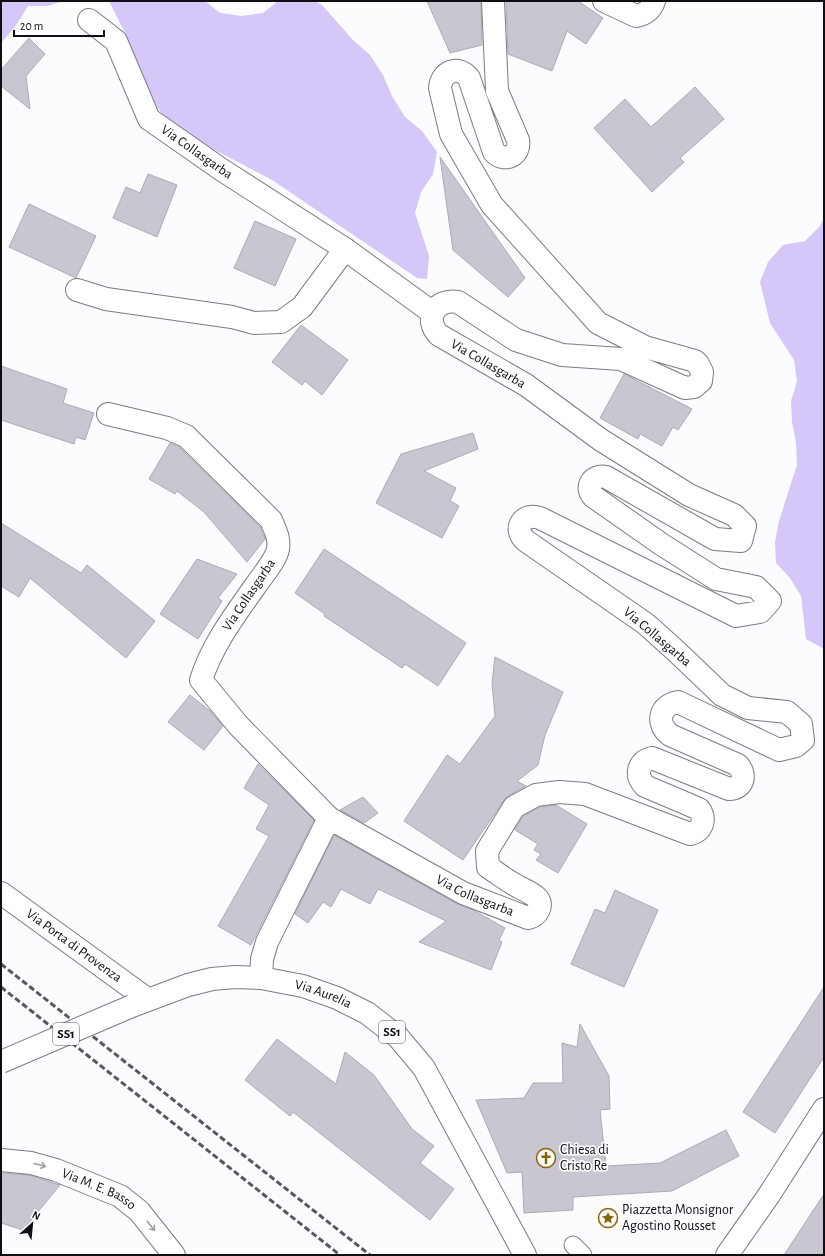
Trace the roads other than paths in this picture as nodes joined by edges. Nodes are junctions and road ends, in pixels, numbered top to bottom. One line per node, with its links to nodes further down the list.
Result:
1 (493, 1): 7 (street)
2 (604, 1): 3 (street)
3 (654, 1)
4 (89, 20): 5 (street, Via Collasgarba)
5 (345, 249): 6 (street); 7 (street, Via Collasgarba)
6 (77, 290)
7 (433, 313): 9 (street, Via Collasgarba)
8 (108, 414): 9 (street, Via Collasgarba)
9 (329, 818): 11 (street)
10 (1, 893): 12 (street, Via Porta di Provenza)
11 (261, 978): 12 (street, Via Aurelia / SS1); 18 (street, Via Aurelia / SS1)
12 (139, 1002): 13 (street, Via Aurelia / SS1, bridge)
13 (1, 1062)
14 (823, 1113): 16 (street)
15 (1, 1160): 17 (street, Via M. E. Basso, one-way to 17)
16 (728, 1254)
17 (174, 1255)
18 (525, 1255)

